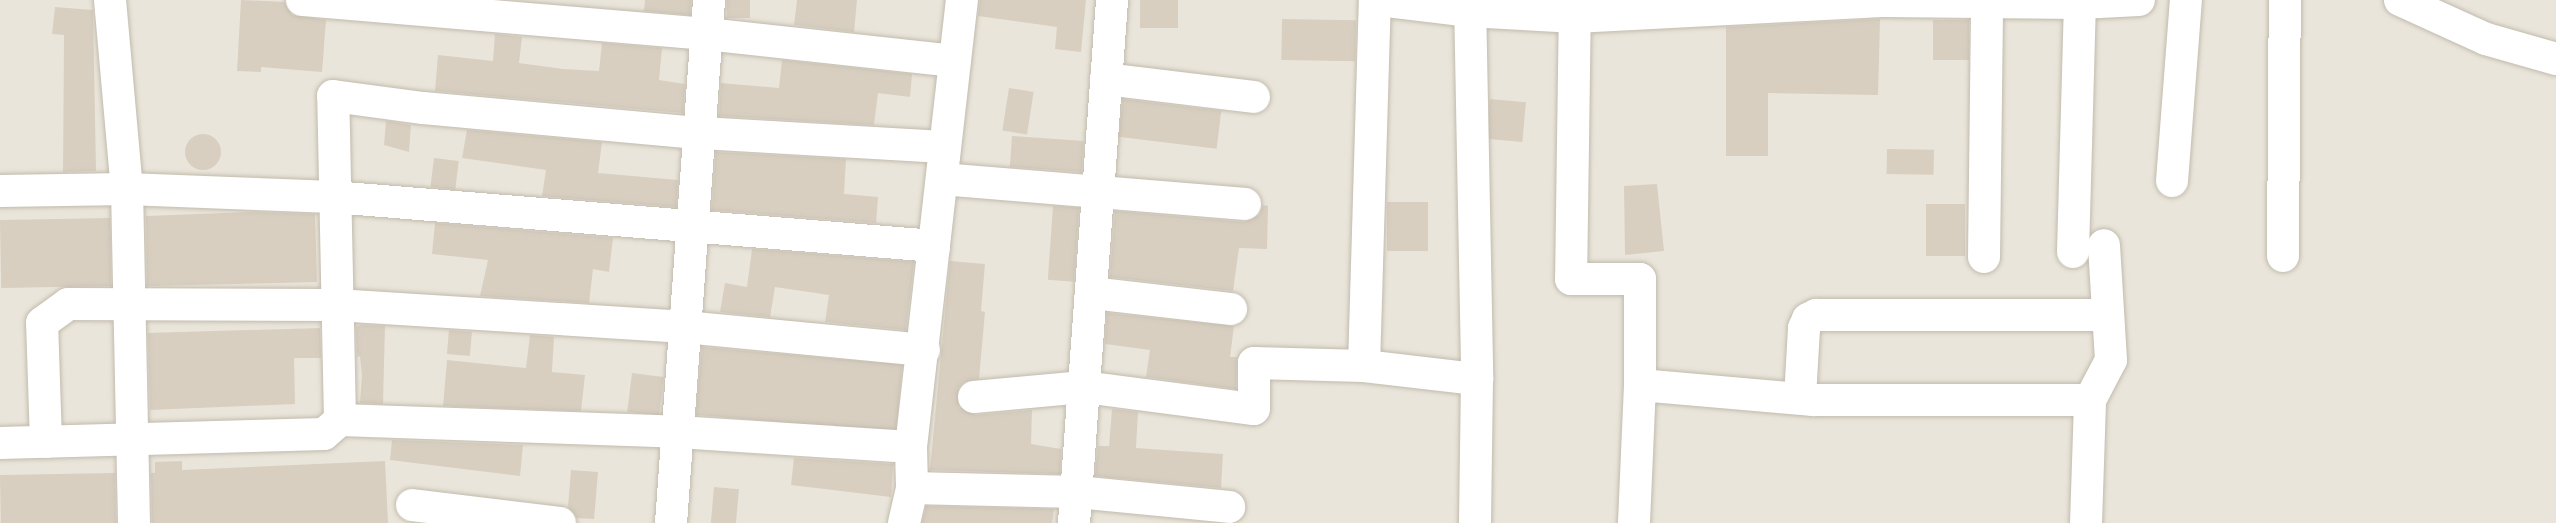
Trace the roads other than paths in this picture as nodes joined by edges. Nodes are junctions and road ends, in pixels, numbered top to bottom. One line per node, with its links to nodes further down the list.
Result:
1 (110, 0): 27 (street)
2 (302, 0): 18 (street)
3 (709, 0): 18 (street)
4 (962, 0): 20 (street)
5 (1112, 0): 21 (street)
6 (1377, 0): 15 (street); 45 (street)
7 (1882, 0): 8 (street); 13 (street)
8 (1987, 0): 14 (street); 37 (street)
9 (2139, 0): 14 (street)
10 (2186, 0): 26 (street)
11 (2284, 0): 36 (street)
12 (2400, 0): 19 (street)
13 (1775, 2): 16 (street)
14 (2080, 3): 35 (street)
15 (1470, 6): 17 (street); 46 (street)
16 (1666, 7): 17 (street)
17 (1575, 9): 47 (street)
18 (706, 34): 20 (street); 23 (street)
19 (2556, 59)
20 (955, 61): 24 (street)
21 (1106, 79): 22 (street); 29 (street)
22 (1254, 98)
23 (700, 133): 24 (street); 30 (street); 32 (street)
24 (945, 147): 25 (street)
25 (942, 179): 29 (street); 34 (street)
26 (2172, 181)
27 (128, 189): 28 (street); 30 (street); 39 (street)
28 (0, 191)
29 (1098, 192): 31 (street); 38 (street)
30 (333, 197): 32 (street); 40 (street)
31 (1245, 204)
32 (692, 228): 34 (street); 43 (street)
33 (2104, 245): 42 (street)
34 (934, 246): 44 (street)
35 (2073, 252)
36 (2283, 256)
37 (1984, 257)
38 (1091, 293): 41 (street); 48 (street)
39 (128, 304): 40 (street); 54 (street); 55 (street)
40 (336, 305): 43 (street); 52 (street)
41 (1231, 309)
42 (2108, 315): 50 (street); 51 (street)
43 (686, 327): 44 (street); 53 (street)
44 (924, 350): 57 (street)
45 (1364, 366): 46 (street); 48 (street)
46 (1477, 379): 67 (street)
47 (1640, 385): 50 (street); 68 (street)
48 (1084, 387): 49 (street); 59 (street)
49 (974, 397)
50 (1800, 398): 51 (street)
51 (2090, 400): 69 (street)
52 (340, 420): 53 (street); 54 (street)
53 (678, 432): 57 (street); 64 (street)
54 (133, 440): 55 (street); 62 (street)
55 (46, 442): 56 (street)
56 (0, 443)
57 (911, 447): 58 (street)
58 (912, 488): 59 (street); 65 (street)
59 (1077, 492): 61 (street); 66 (street)
60 (412, 505): 63 (street)
61 (1229, 507)
62 (134, 523)
63 (560, 523)
64 (671, 523)
65 (904, 523)
66 (1074, 523)
67 (1475, 523)
68 (1634, 523)
69 (2086, 523)

